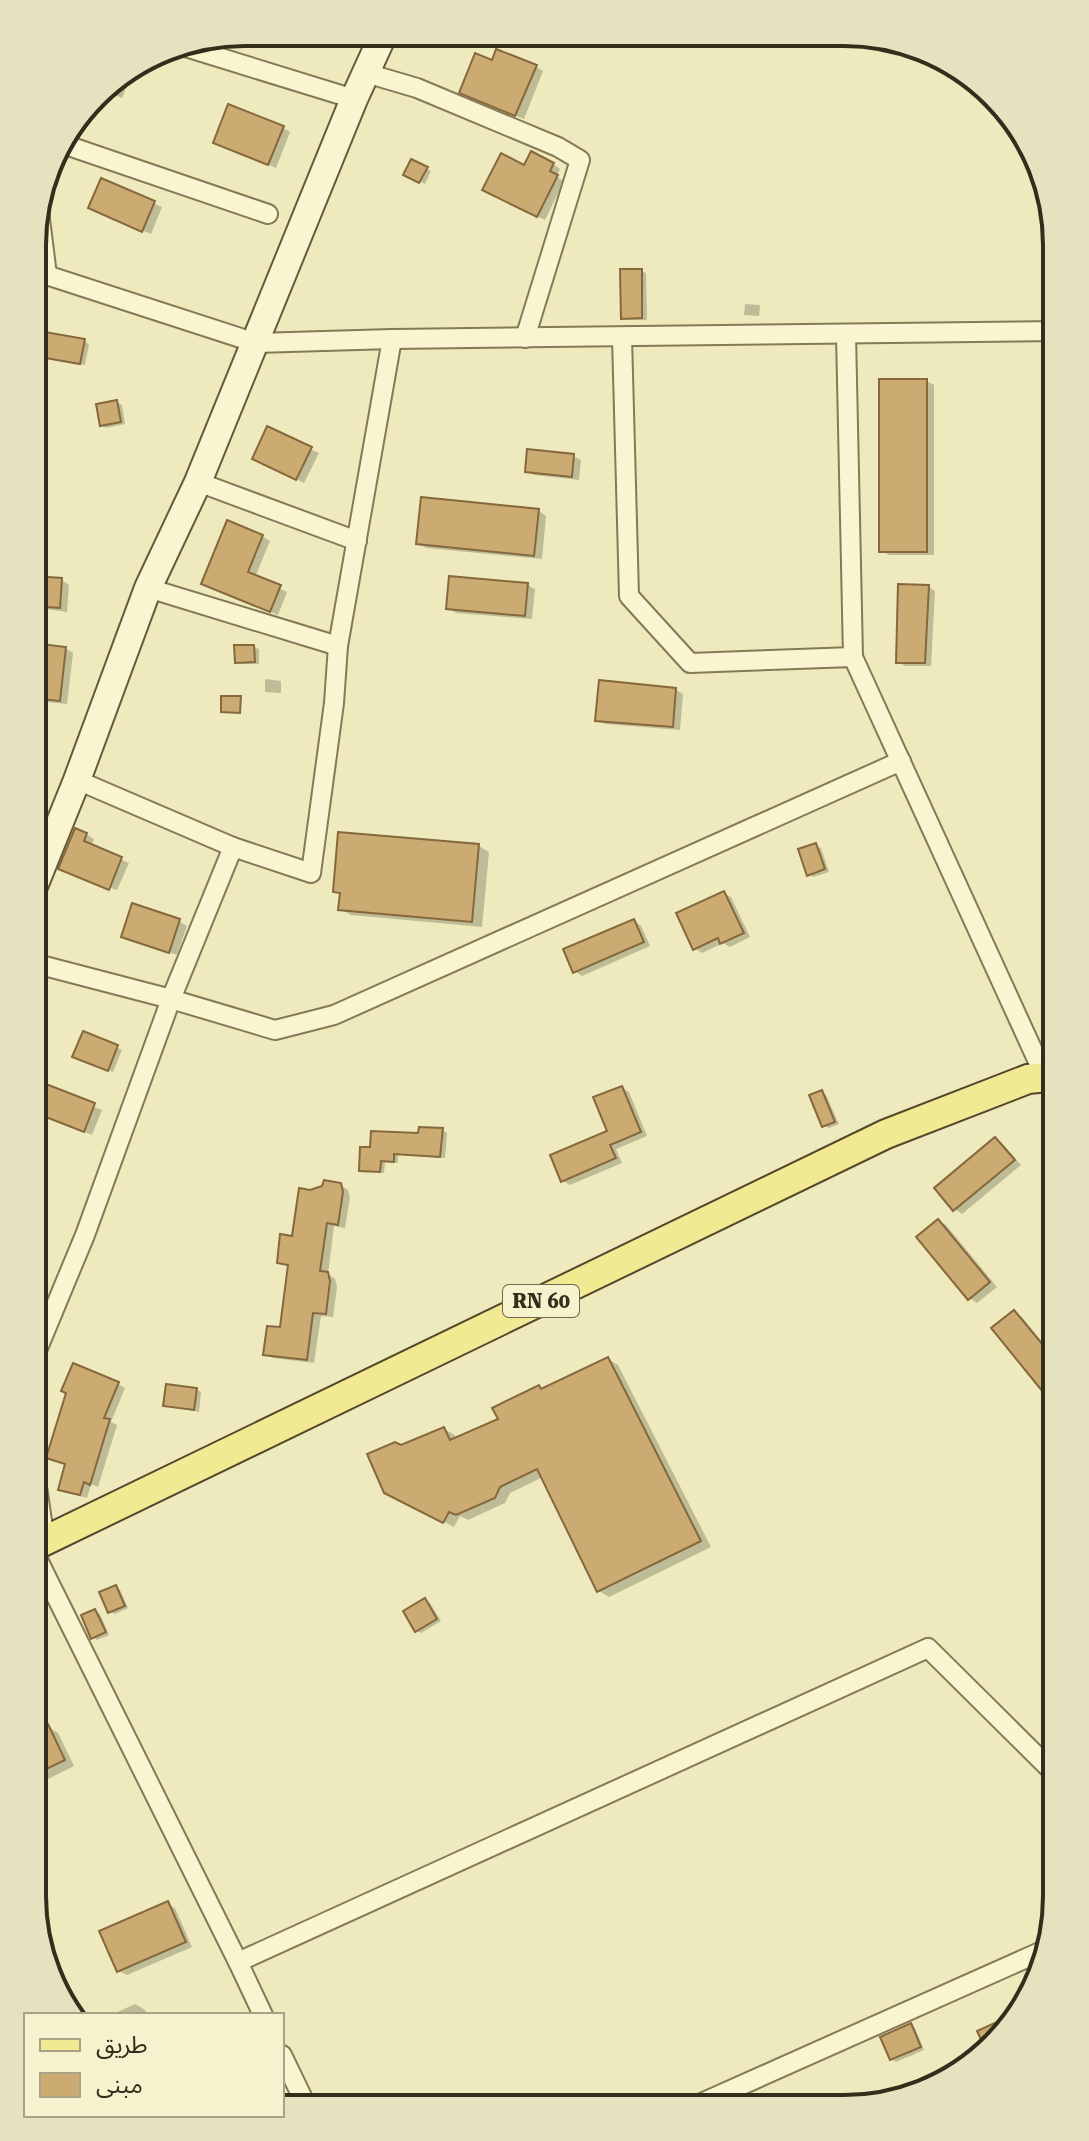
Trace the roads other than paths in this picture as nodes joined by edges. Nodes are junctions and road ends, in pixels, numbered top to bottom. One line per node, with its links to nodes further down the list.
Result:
1 (378, 46): 3 (main road)
2 (200, 52): 4 (street)
3 (366, 73): 4 (main road); 11 (street)
4 (354, 99): 13 (main road)
5 (72, 147): 6 (street)
6 (268, 214)
7 (46, 275): 13 (street)
8 (1043, 331): 9 (street)
9 (846, 334): 10 (street); 18 (street)
10 (622, 337): 11 (street); 18 (street)
11 (525, 338): 12 (street)
12 (392, 339): 13 (street); 15 (street)
13 (256, 343): 14 (main road)
14 (198, 482): 15 (street); 16 (main road)
15 (357, 541): 17 (street)
16 (148, 588): 17 (street); 20 (main road)
17 (338, 646): 21 (street)
18 (853, 657): 19 (street)
19 (901, 761): 24 (street); 25 (street)
20 (77, 780): 21 (street); 22 (main road)
21 (233, 847): 24 (street)
22 (46, 857)
23 (46, 966): 24 (street)
24 (171, 999): 27 (street)
25 (1043, 1060)
26 (1043, 1078): 28 (main road, RN 60)
27 (46, 1329)
28 (46, 1541)
29 (46, 1564): 32 (street)
30 (1043, 1762): 32 (street)
31 (1033, 1955): 36 (street)
32 (238, 1962): 33 (street)
33 (262, 2013)
34 (284, 2059): 35 (street)
35 (301, 2095)
36 (719, 2095)

